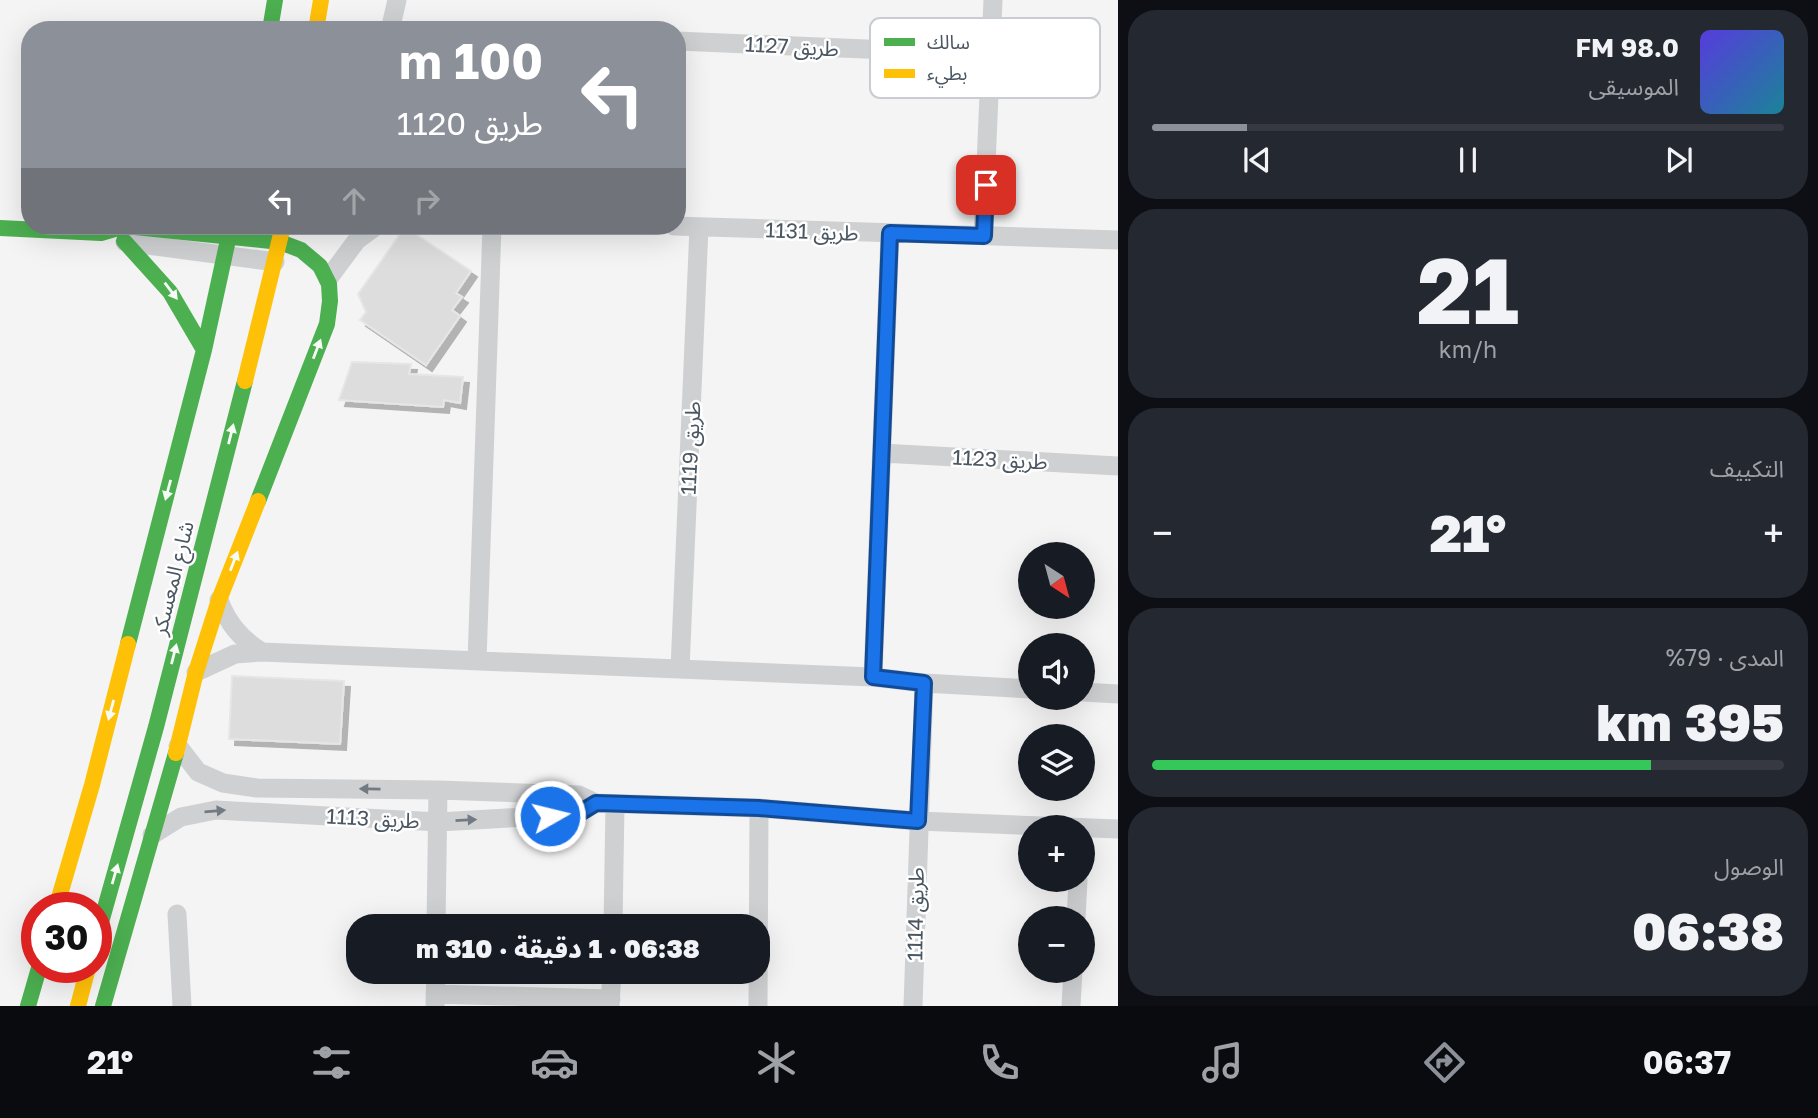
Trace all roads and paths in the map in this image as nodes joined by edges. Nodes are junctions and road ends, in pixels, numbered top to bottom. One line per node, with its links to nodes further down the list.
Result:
1 (275, 0): 6 (main road)
2 (321, 0): 7 (main road)
3 (397, 0): 8 (street)
4 (993, 0): 5 (street)
5 (992, 18)
6 (272, 21)
7 (318, 21)
8 (392, 21)
9 (686, 41): 10 (street, طريق 1127)
10 (870, 49)
11 (989, 98): 24 (street)
12 (686, 226): 13 (street, طريق 1131)
13 (699, 227): 16 (street, طريق 1131); 35 (street, طريق 1119)
14 (0, 228): 15 (main road)
15 (21, 229)
16 (890, 233): 24 (street, طريق 1131); 30 (street)
17 (128, 235): 29 (main road, one-way to 29)
18 (170, 235): 25 (street)
19 (272, 235): 25 (main road)
20 (281, 235): 27 (main road, شارع المعسكر)
21 (282, 235): 28 (main road)
22 (364, 235): 28 (street)
23 (492, 235): 34 (street)
24 (984, 236): 26 (street, طريق 1131)
25 (227, 240): 27 (street); 29 (main road, شارع المعسكر)
26 (1118, 240)
27 (275, 262): 53 (main road, شارع المعسكر, one-way to 27)
28 (328, 279): 32 (main road, one-way to 28)
29 (204, 350): 52 (main road, شارع المعسكر, one-way to 52)
30 (882, 453): 31 (street, طريق 1123); 37 (street)
31 (1118, 466)
32 (219, 600): 33 (street); 36 (main road)
33 (262, 652): 34 (street); 36 (street)
34 (477, 661): 35 (street)
35 (680, 669): 37 (street)
36 (197, 672): 42 (main road)
37 (873, 677): 38 (street)
38 (924, 683): 39 (street); 46 (street, طريق 1114)
39 (1018, 688)
40 (1095, 693): 41 (street)
41 (1118, 694)
42 (178, 746): 43 (street, طريق 1113, one-way to 42); 51 (main road)
43 (439, 790): 44 (street, طريق 1113); 47 (street)
44 (606, 804): 45 (street, طريق 1113); 47 (street, طريق 1113, one-way to 44); 56 (street)
45 (759, 808): 46 (street, طريق 1113); 67 (street)
46 (918, 821): 48 (street, طريق 1113); 68 (street, طريق 1114)
47 (439, 822): 51 (street, طريق 1113, one-way to 47); 55 (street)
48 (1018, 825)
49 (1095, 828): 50 (street, طريق 1113)
50 (1118, 829)
51 (152, 835): 65 (main road)
52 (61, 892)
53 (110, 892)
54 (177, 914): 66 (street)
55 (436, 914)
56 (612, 914)
57 (35, 983): 63 (main road)
58 (84, 983): 64 (main road)
59 (1073, 983): 69 (street)
60 (611, 984): 62 (street)
61 (435, 1000): 62 (street)
62 (610, 1003)
63 (28, 1006)
64 (78, 1006)
65 (103, 1006)
66 (182, 1006)
67 (758, 1006)
68 (913, 1006)
69 (1072, 1006)

